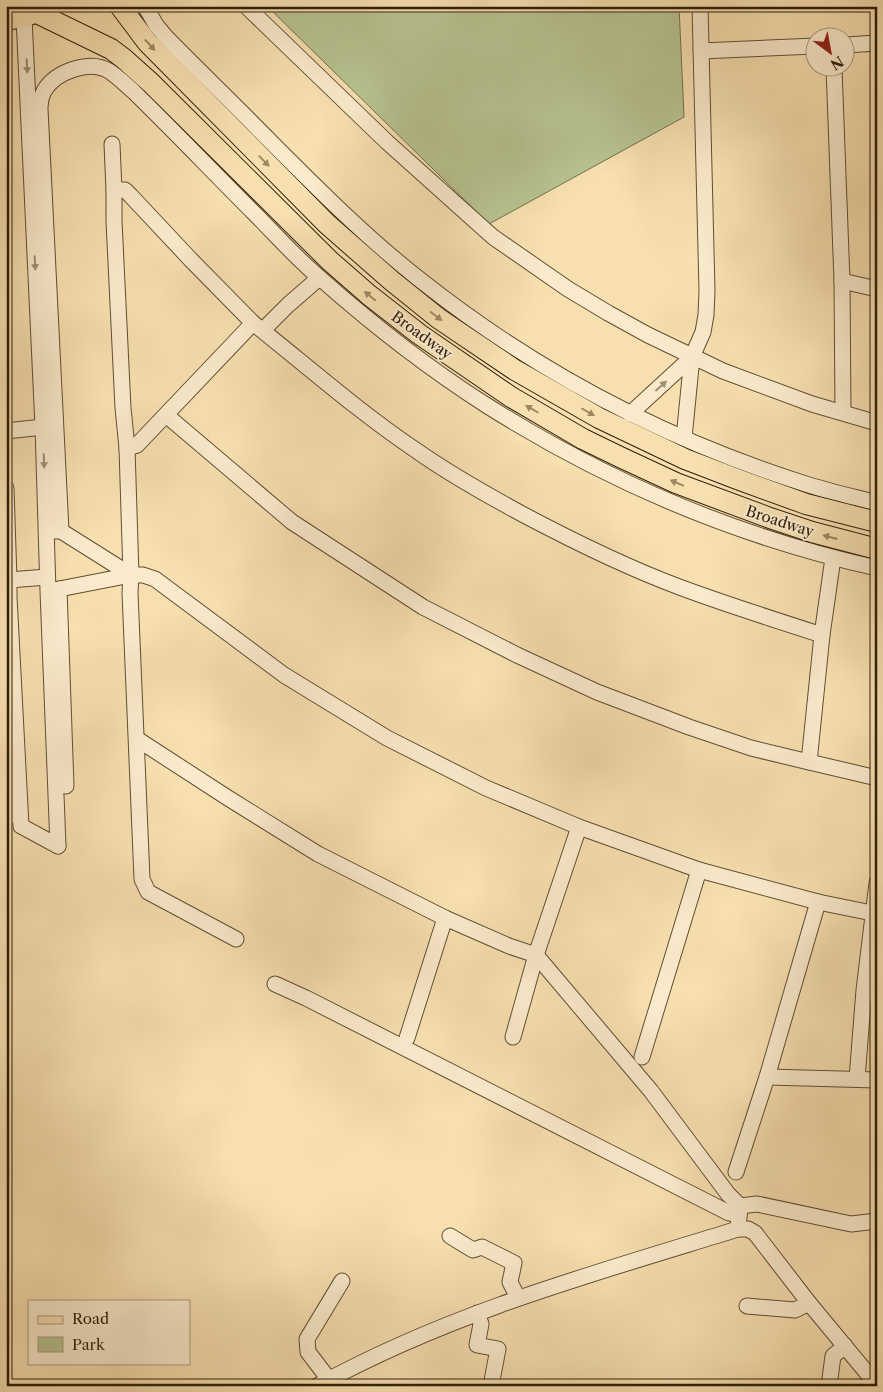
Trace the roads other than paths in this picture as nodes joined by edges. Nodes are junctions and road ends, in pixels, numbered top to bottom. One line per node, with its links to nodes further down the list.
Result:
1 (120, 6): 11 (main road, Broadway, one-way to 11)
2 (145, 6): 11 (street)
3 (246, 6): 19 (street)
4 (700, 6): 9 (street)
5 (30, 14): 12 (main road, Broadway); 26 (street, one-way to 26)
6 (877, 44): 7 (street)
7 (856, 45)
8 (806, 46): 9 (street)
9 (701, 51): 19 (street)
10 (834, 78): 16 (street)
11 (209, 92): 20 (main road, Broadway)
12 (176, 120): 15 (street); 21 (main road, Broadway, one-way to 12); 35 (street)
13 (112, 144): 14 (street)
14 (114, 190): 18 (street); 29 (street)
15 (319, 278): 18 (street); 21 (street)
16 (842, 281): 17 (street); 22 (street)
17 (877, 289)
18 (258, 326): 24 (street); 43 (street)
19 (692, 358): 22 (street); 23 (street, one-way to 19); 28 (street)
20 (529, 368): 23 (street); 30 (main road, Broadway, one-way to 30)
21 (505, 405): 36 (main road, Broadway, one-way to 21); 37 (street)
22 (843, 413): 25 (street)
23 (630, 414): 28 (street)
24 (166, 415): 29 (street); 46 (street)
25 (877, 423)
26 (43, 427): 27 (street); 35 (street, one-way to 35)
27 (6, 431)
28 (684, 438): 30 (street)
29 (127, 448): 39 (street)
30 (783, 486): 32 (street); 34 (main road, Broadway)
31 (6, 488): 33 (street)
32 (877, 503)
33 (7, 516): 40 (street)
34 (877, 522)
35 (53, 531): 39 (street); 41 (street)
36 (877, 549)
37 (833, 558): 38 (street); 43 (street)
38 (877, 568)
39 (131, 575): 41 (street); 45 (street); 50 (street)
40 (8, 579): 41 (street); 42 (street)
41 (51, 586): 42 (street)
42 (8, 597)
43 (822, 635): 46 (street)
44 (6, 738): 48 (street)
45 (137, 739): 55 (street); 56 (street)
46 (808, 762): 47 (street)
47 (877, 778)
48 (7, 789): 49 (street)
49 (10, 816)
50 (579, 827): 51 (street); 57 (street)
51 (699, 870): 53 (street); 62 (street)
52 (877, 883): 54 (street)
53 (818, 902): 54 (street); 63 (street)
54 (872, 913): 59 (street)
55 (445, 918): 57 (street); 61 (street)
56 (236, 939)
57 (536, 955): 60 (street); 67 (street)
58 (275, 984): 67 (street)
59 (870, 990): 64 (street)
60 (514, 1037)
61 (407, 1038)
62 (642, 1057)
63 (766, 1077): 64 (street); 66 (street)
64 (857, 1079): 65 (street)
65 (877, 1080)
66 (736, 1172)
67 (739, 1216): 68 (street); 71 (street); 72 (street)
68 (877, 1221)
69 (450, 1236): 71 (street)
70 (342, 1281): 76 (street)
71 (518, 1298): 74 (street)
72 (809, 1303): 73 (street); 75 (street)
73 (747, 1306)
74 (476, 1313): 76 (street); 78 (street)
75 (844, 1346): 77 (street); 79 (street)
76 (327, 1384)
77 (877, 1385)
78 (490, 1386)
79 (830, 1386)

